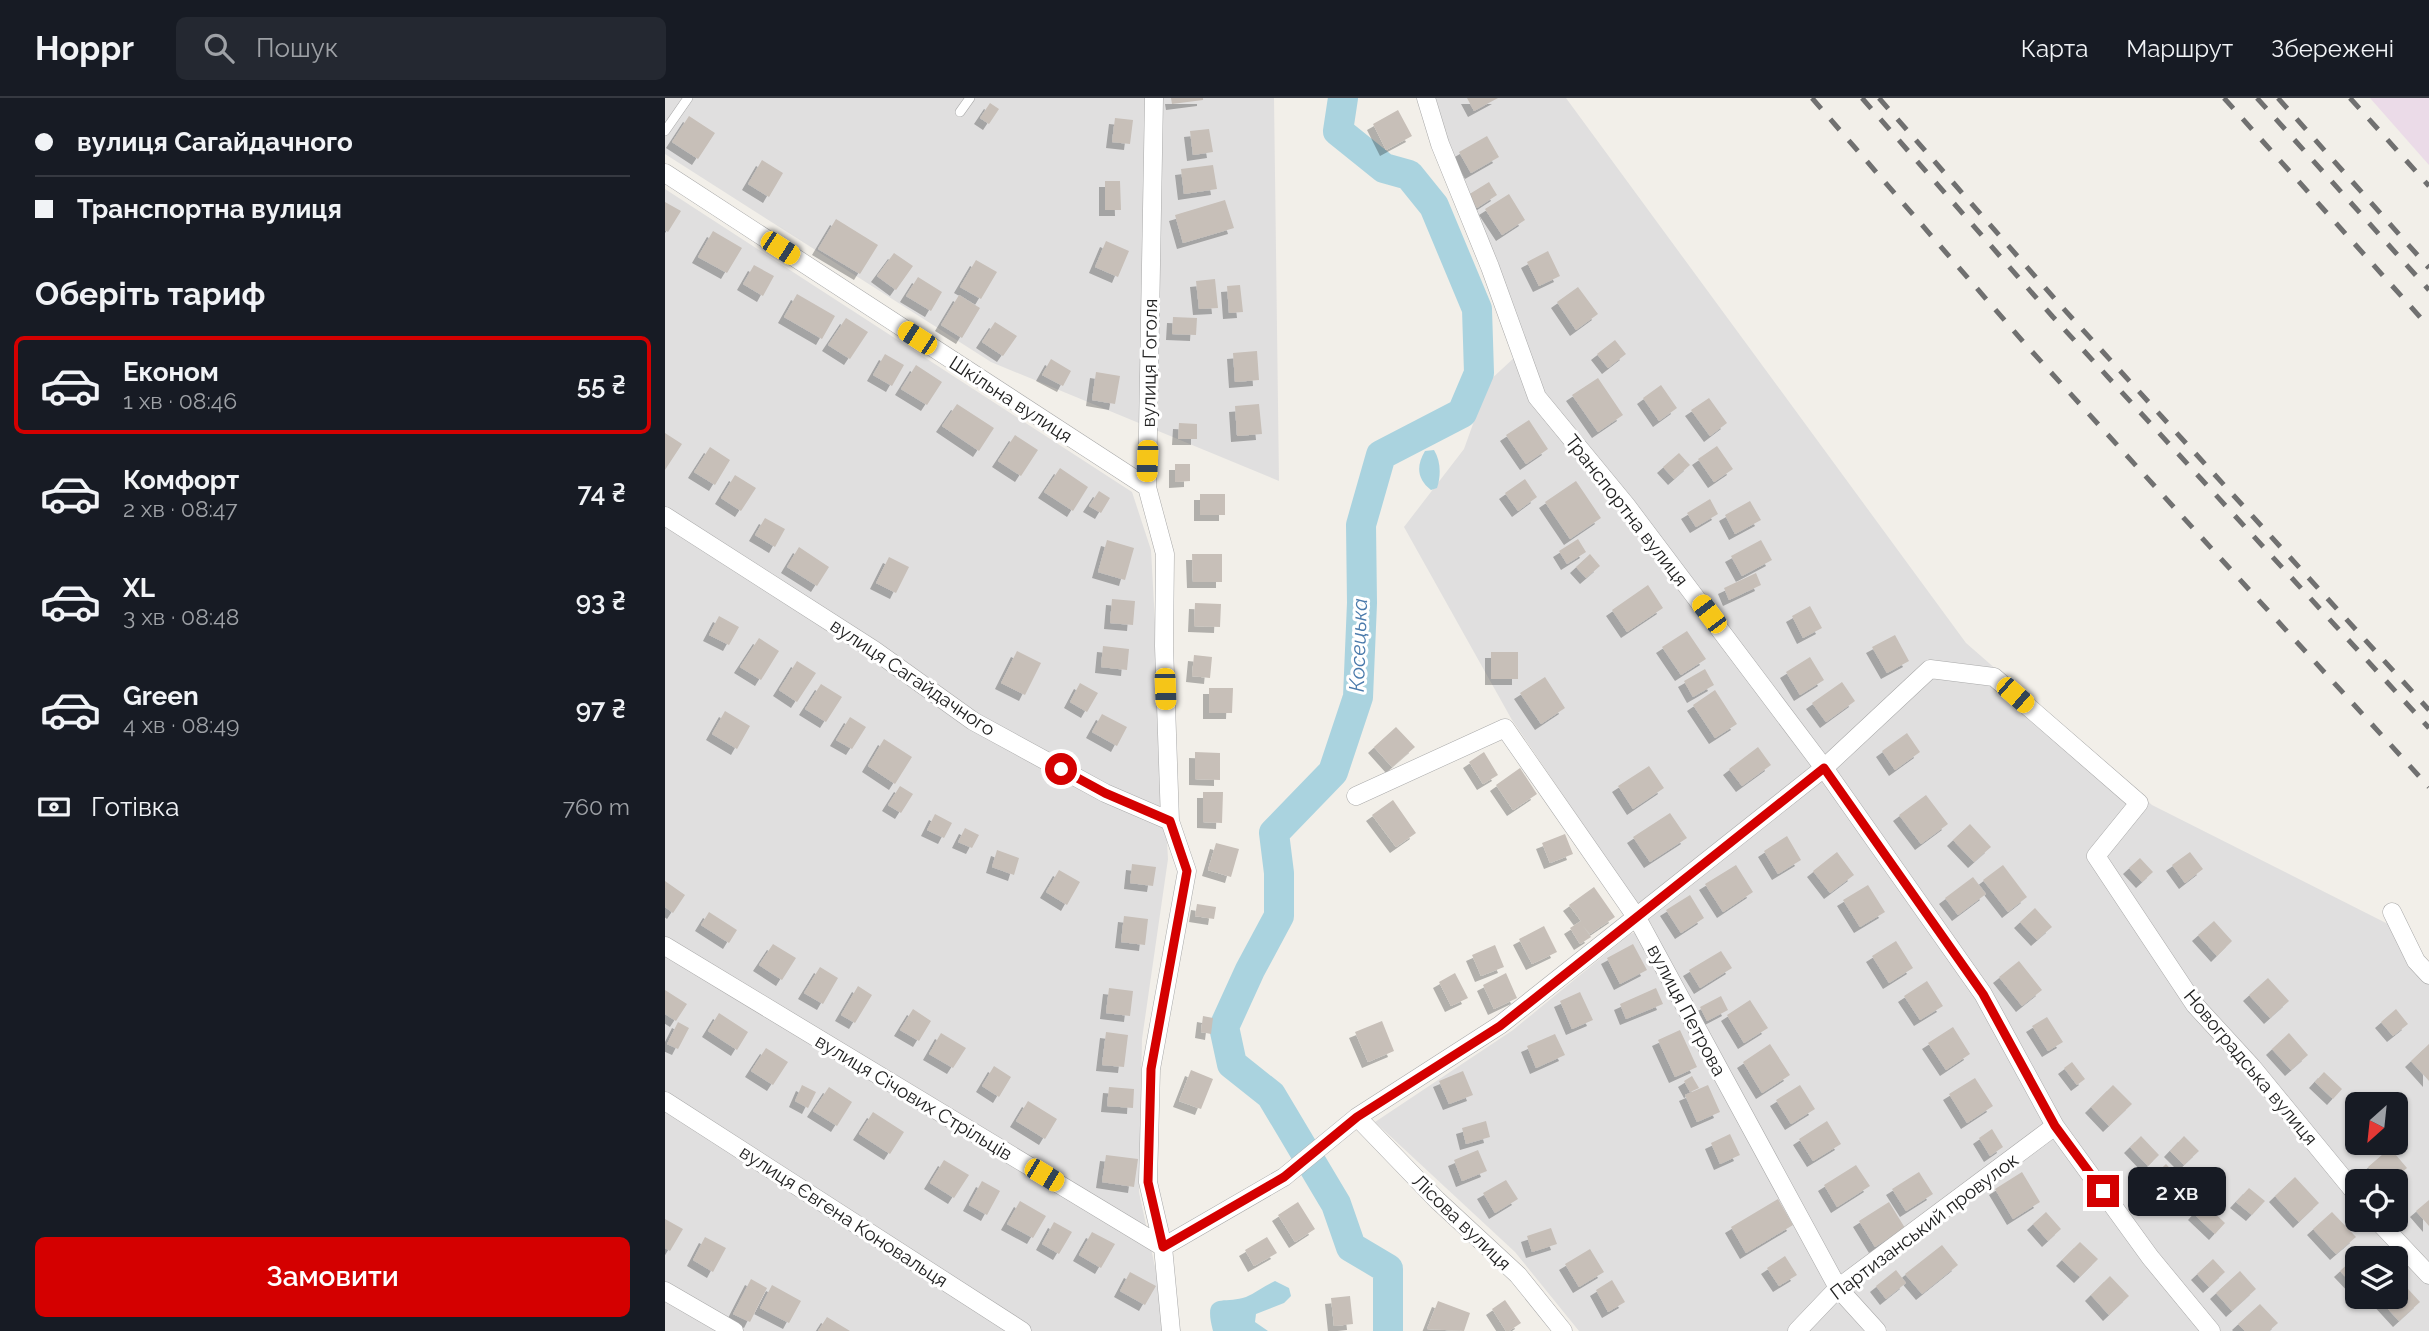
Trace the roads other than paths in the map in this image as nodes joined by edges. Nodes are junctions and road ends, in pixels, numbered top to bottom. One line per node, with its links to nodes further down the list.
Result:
1 (688, 98): 6 (lane)
2 (970, 98): 5 (lane)
3 (1154, 98): 8 (street, вулиця Гоголя)
4 (1426, 98): 10 (street, Транспортна вулиця)
5 (960, 112)
6 (665, 131)
7 (665, 173): 8 (street, Шкільна вулиця)
8 (1147, 487): 12 (street, вулиця Гоголя)
9 (665, 516): 12 (street, вулиця Сагайдачного)
10 (1824, 768): 14 (street); 19 (street, Транспортна вулиця); 20 (street, Новоградська вулиця)
11 (1356, 796): 14 (street, вулиця Петрова)
12 (1170, 821): 22 (street, вулиця Гоголя)
13 (2392, 912): 16 (street)
14 (1637, 918): 18 (street); 24 (street, вулиця Петрова)
15 (665, 946): 22 (street, вулиця Січових Стрільців)
16 (2429, 975)
17 (665, 1101): 27 (street, вулиця Євгена Коновальця)
18 (1357, 1117): 22 (street); 29 (street, Лісова вулиця)
19 (2055, 1126): 24 (street, Партизанський провулок); 32 (street, Транспортна вулиця)
20 (2345, 1180)
21 (2388, 1232): 23 (street)
22 (1163, 1247): 28 (street, вулиця Гоголя)
23 (2429, 1275)
24 (1838, 1289): 30 (street, Партизанський провулок); 31 (street, вулиця Петрова)
25 (665, 1291): 26 (street)
26 (734, 1331)
27 (1022, 1331)
28 (1171, 1331)
29 (1563, 1331)
30 (1797, 1331)
31 (1877, 1331)
32 (2211, 1331)

